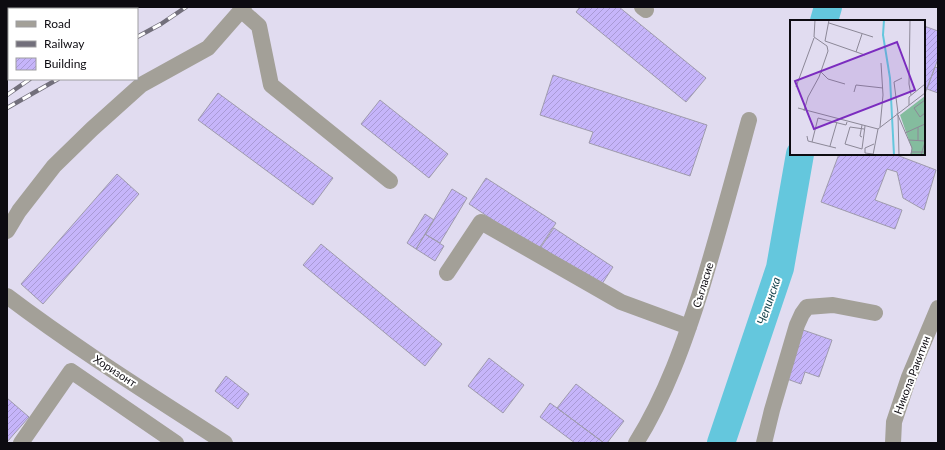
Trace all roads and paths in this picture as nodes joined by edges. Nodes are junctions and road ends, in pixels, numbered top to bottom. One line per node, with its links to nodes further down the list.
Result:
1 (242, 9): 3 (street); 4 (street)
2 (749, 120): 9 (street, Съгласие)
3 (390, 181)
4 (7, 231)
5 (447, 273): 9 (street)
6 (7, 296): 12 (street, Хоризонт)
7 (938, 308): 15 (street, Никола Ракитин)
8 (875, 313): 14 (street)
9 (689, 327): 13 (street, Съгласие)
10 (21, 443): 11 (street)
11 (176, 443)
12 (225, 443)
13 (636, 443)
14 (764, 443)
15 (893, 443)

